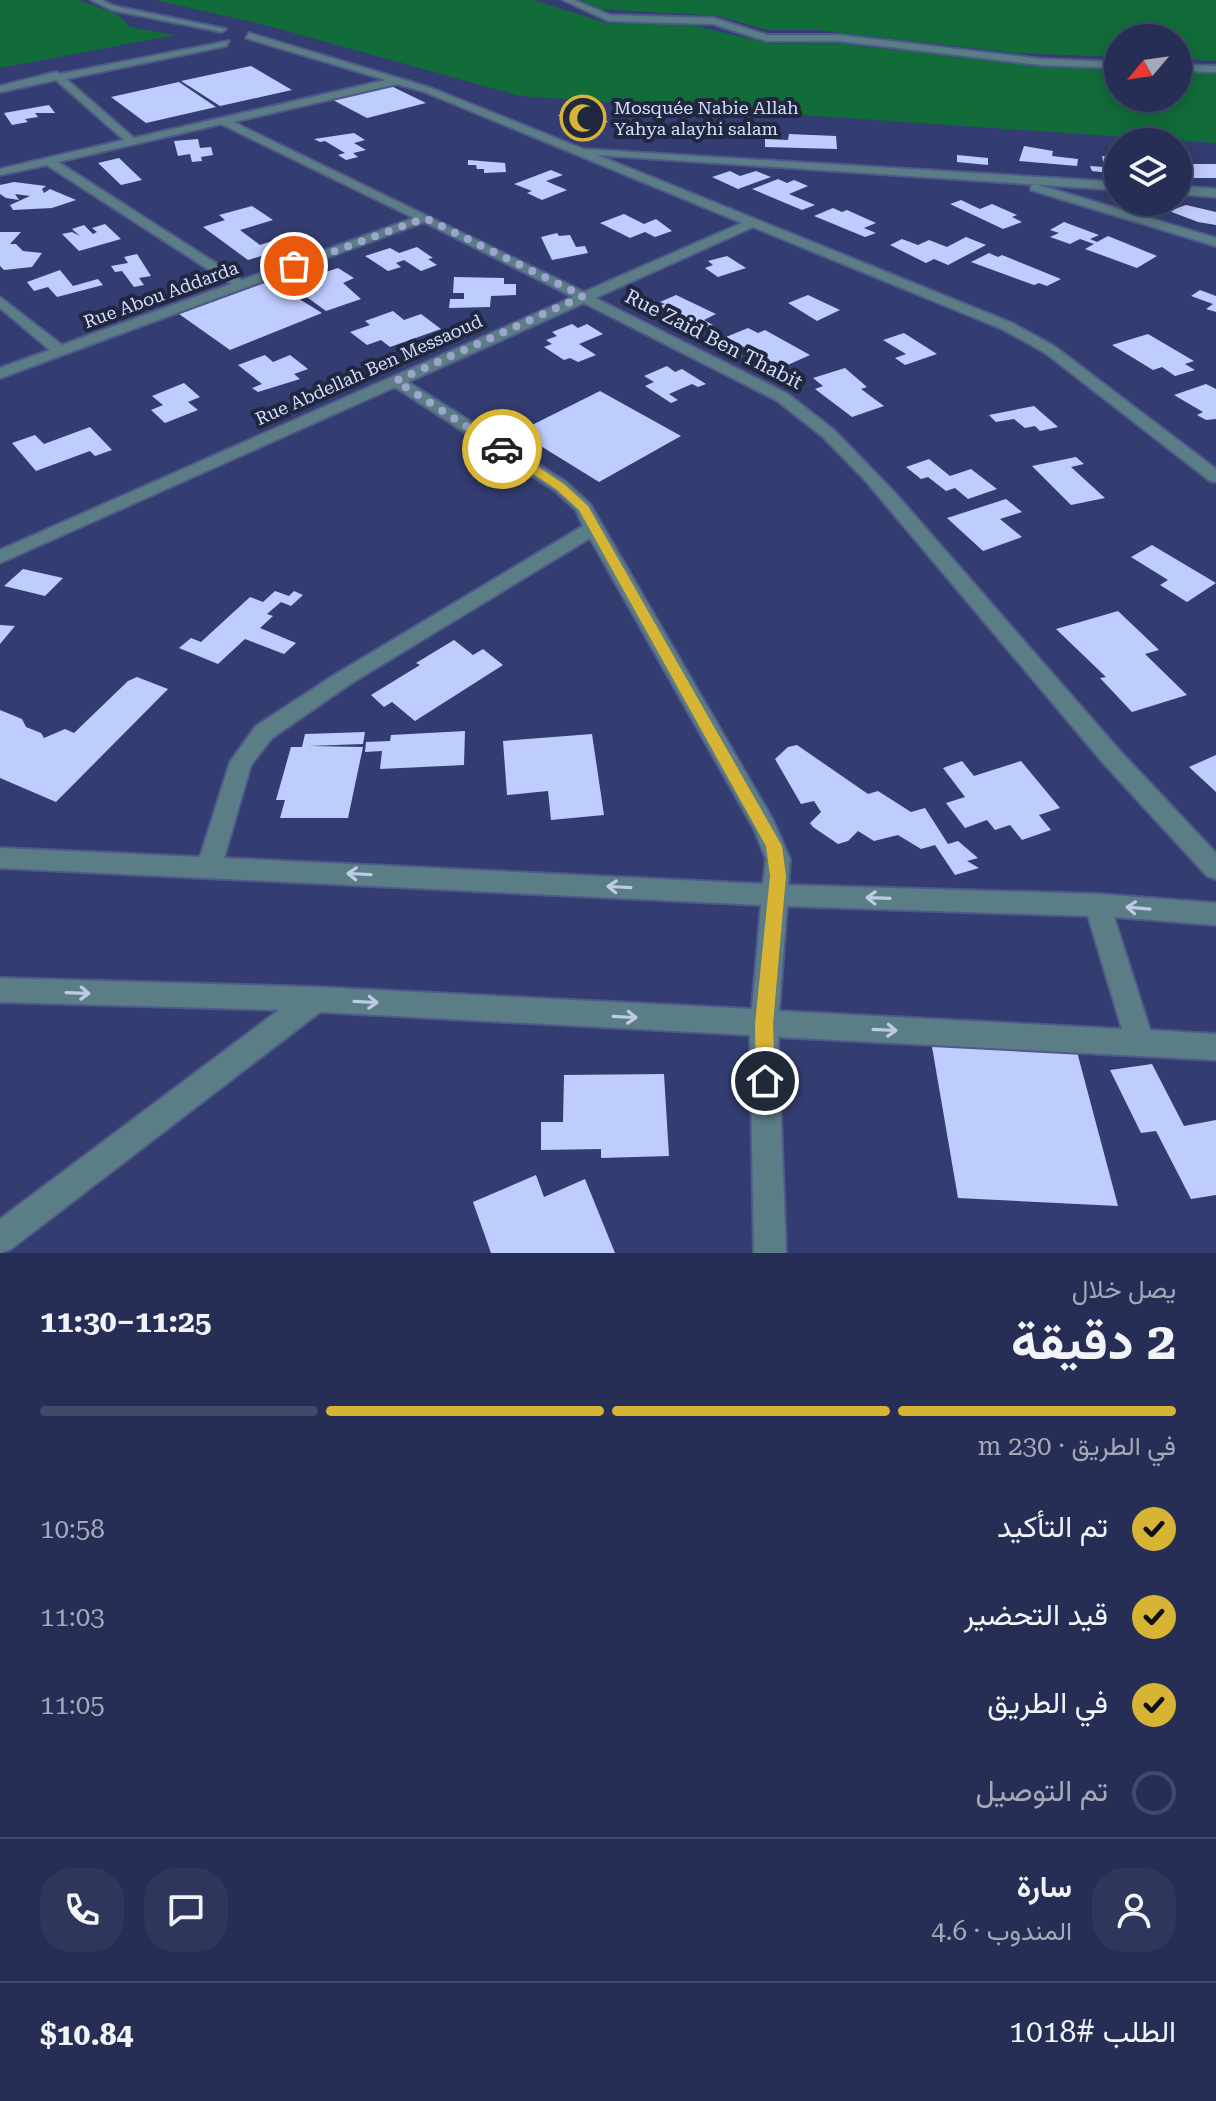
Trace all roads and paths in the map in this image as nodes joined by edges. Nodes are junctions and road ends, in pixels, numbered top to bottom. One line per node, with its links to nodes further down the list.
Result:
1 (95, 0): 3 (street)
2 (567, 0): 10 (street)
3 (191, 21): 4 (street); 6 (street)
4 (222, 29): 5 (street); 6 (street)
5 (242, 31): 7 (street); 9 (street)
6 (199, 36): 8 (street); 13 (street)
7 (239, 41): 8 (street); 9 (street)
8 (226, 43): 13 (street)
9 (279, 44): 14 (street)
10 (1104, 64)
11 (1192, 68): 12 (street)
12 (1216, 69)
13 (58, 76): 15 (street); 17 (street)
14 (400, 80): 16 (street); 18 (street)
15 (0, 88)
16 (221, 120): 17 (street); 25 (street, Rue Zaid Ben Thabit)
17 (131, 141): 19 (street)
18 (582, 152): 21 (street); 26 (street)
19 (49, 161): 20 (street); 28 (street)
20 (0, 172)
21 (992, 176): 22 (street); 27 (street)
22 (1104, 185)
23 (1192, 191): 24 (street)
24 (1216, 193)
25 (425, 218): 28 (street, Rue Abou Addarda); 29 (street, Rue Zaid Ben Thabit)
26 (754, 222): 29 (street, Rue Abdellah Ben Messaoud); 34 (street)
27 (1216, 242)
28 (241, 285): 31 (street, Rue Abou Addarda)
29 (583, 296): 33 (street, Rue Abdellah Ben Messaoud); 39 (street, Rue Zaid Ben Thabit)
30 (0, 301): 31 (street)
31 (60, 351): 32 (street, Rue Abou Addarda)
32 (0, 373)
33 (396, 381): 35 (street); 36 (street, Rue Abdellah Ben Messaoud)
34 (1216, 477)
35 (593, 528): 38 (street); 40 (street)
36 (0, 557)
37 (0, 858): 38 (street)
38 (209, 866): 40 (street, one-way to 38)
39 (1216, 869)
40 (775, 895): 41 (street, one-way to 40); 45 (street)
41 (1098, 905): 42 (street, one-way to 41); 46 (street)
42 (1216, 914)
43 (0, 990): 44 (street, one-way to 44)
44 (316, 999): 45 (street, one-way to 45); 48 (street)
45 (764, 1024): 46 (street, one-way to 46); 49 (street)
46 (1140, 1043): 47 (street)
47 (1216, 1047)
48 (0, 1238)
49 (770, 1253)

